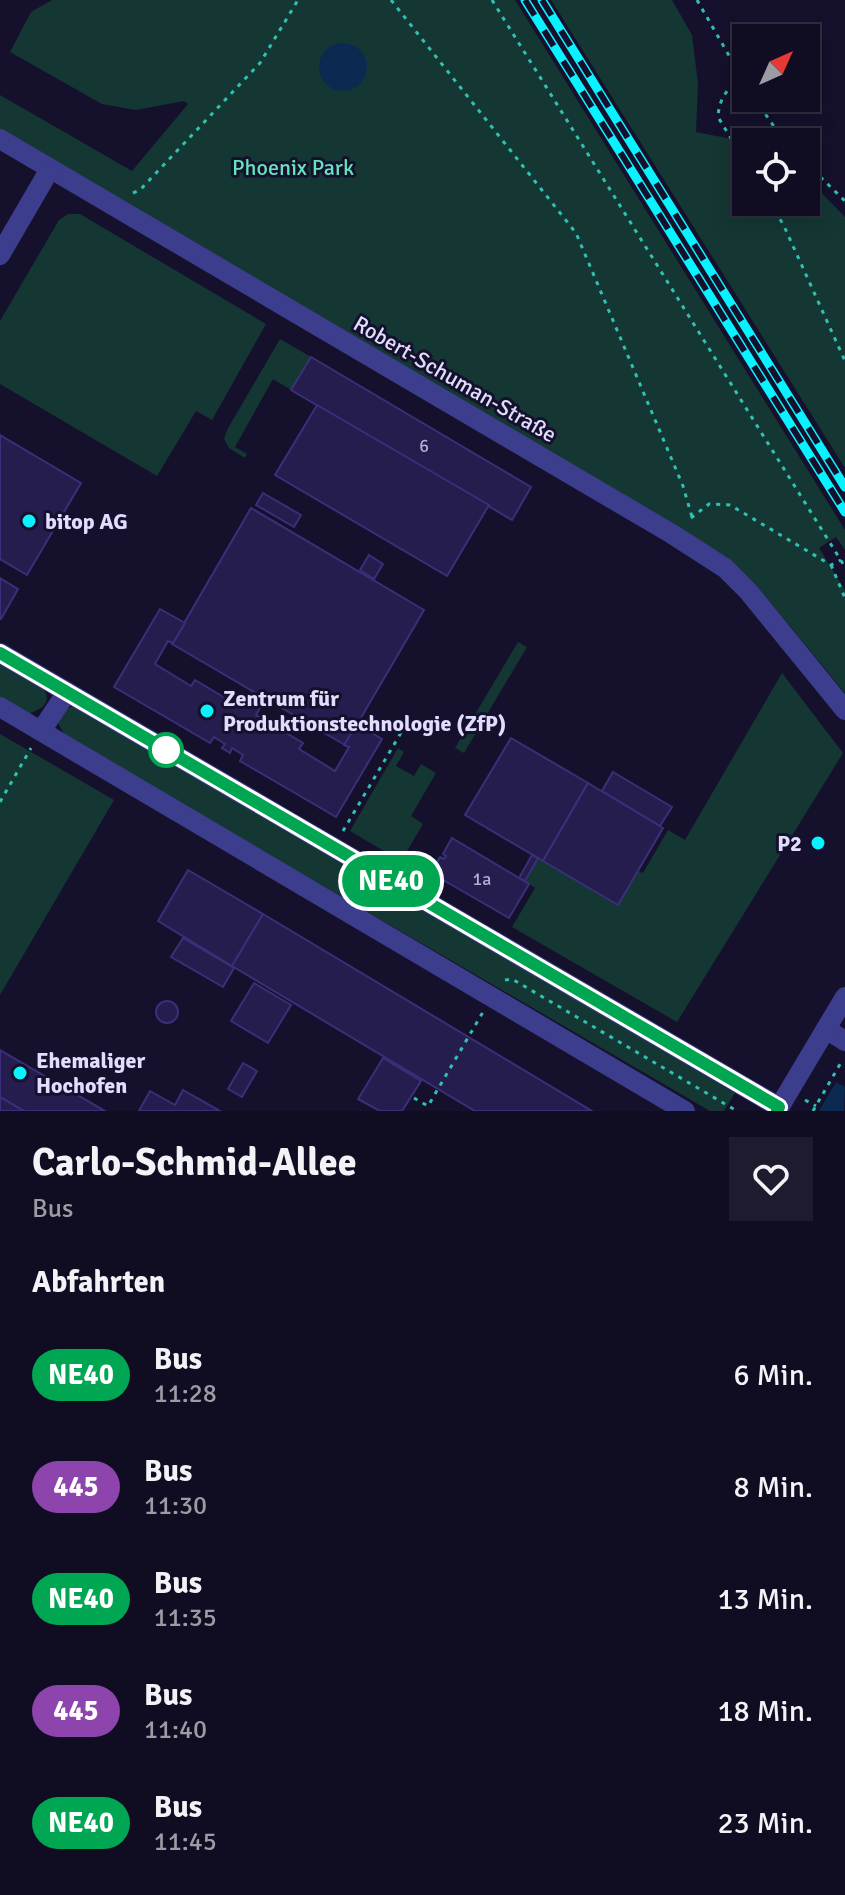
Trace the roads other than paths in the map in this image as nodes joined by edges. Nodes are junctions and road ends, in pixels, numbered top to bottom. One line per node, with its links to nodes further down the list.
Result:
1 (0, 139): 2 (street, Robert-Schuman-Straße)
2 (50, 169): 3 (street); 7 (street, Robert-Schuman-Straße)
3 (0, 255)
4 (0, 653): 5 (street)
5 (67, 692): 8 (street); 12 (street)
6 (0, 707): 8 (street)
7 (845, 710)
8 (41, 731): 13 (street)
9 (845, 997): 10 (street)
10 (826, 1029): 11 (street); 12 (street)
11 (845, 1041)
12 (778, 1109)
13 (685, 1111)

